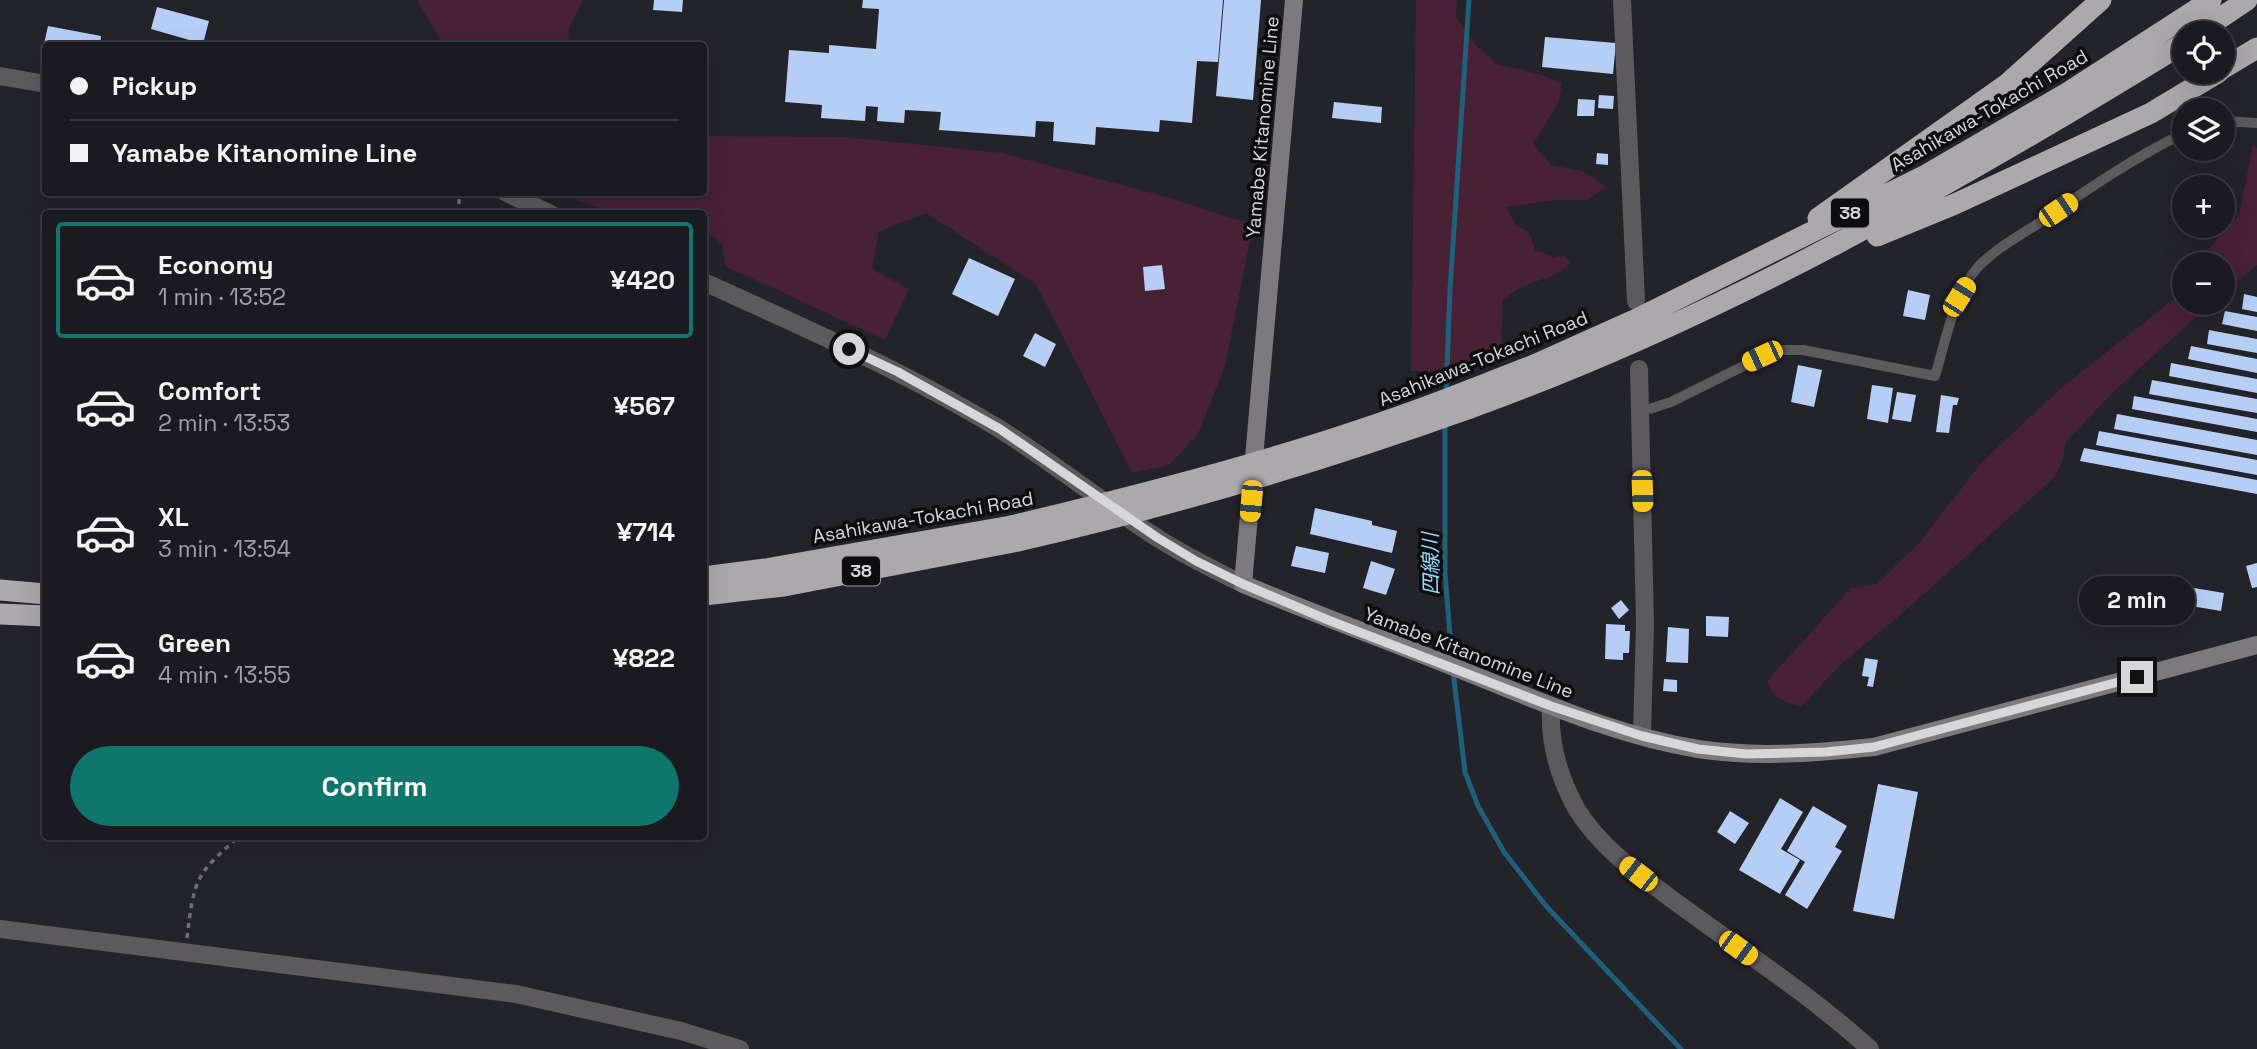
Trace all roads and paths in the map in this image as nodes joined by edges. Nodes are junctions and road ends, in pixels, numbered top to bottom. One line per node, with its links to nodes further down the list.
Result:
1 (1294, 0): 27 (main road, Yamabe Kitanomine Line)
2 (1622, 0): 21 (street)
3 (2101, 0): 18 (highway, 38)
4 (2211, 0): 18 (highway, Asahikawa-Tokachi Road / 38)
5 (2247, 0): 6 (highway)
6 (2216, 21)
7 (2257, 48): 9 (highway)
8 (2172, 50): 19 (highway, Asahikawa-Tokachi Road / 38)
9 (2235, 62)
10 (0, 76): 11 (street)
11 (42, 83)
12 (2199, 84): 19 (highway)
13 (2235, 122): 14 (lane)
14 (2257, 123)
15 (2172, 139): 24 (lane)
16 (513, 196): 17 (street)
17 (543, 210)
18 (1756, 261): 23 (highway, Asahikawa-Tokachi Road / 38)
19 (1764, 282): 23 (highway, Asahikawa-Tokachi Road / 38)
20 (707, 283): 27 (street)
21 (1636, 301)
22 (1639, 369): 24 (street)
23 (1470, 399): 25 (highway, Asahikawa-Tokachi Road / 38, bridge)
24 (1640, 412): 35 (street)
25 (1014, 534): 26 (highway, Asahikawa-Tokachi Road / 38); 30 (highway, Asahikawa-Tokachi Road / 38)
26 (707, 577)
27 (1243, 584): 34 (main road, Yamabe Kitanomine Line)
28 (0, 590): 29 (highway)
29 (42, 594)
30 (707, 595)
31 (0, 614): 32 (highway)
32 (42, 616)
33 (2257, 645): 35 (main road, Yamabe Kitanomine Line)
34 (1551, 706): 35 (main road, Yamabe Kitanomine Line); 40 (street)
35 (1642, 736)
36 (235, 840): 38 (path)
37 (0, 929): 38 (street)
38 (185, 952): 39 (street)
39 (740, 1049)
40 (1870, 1049)

